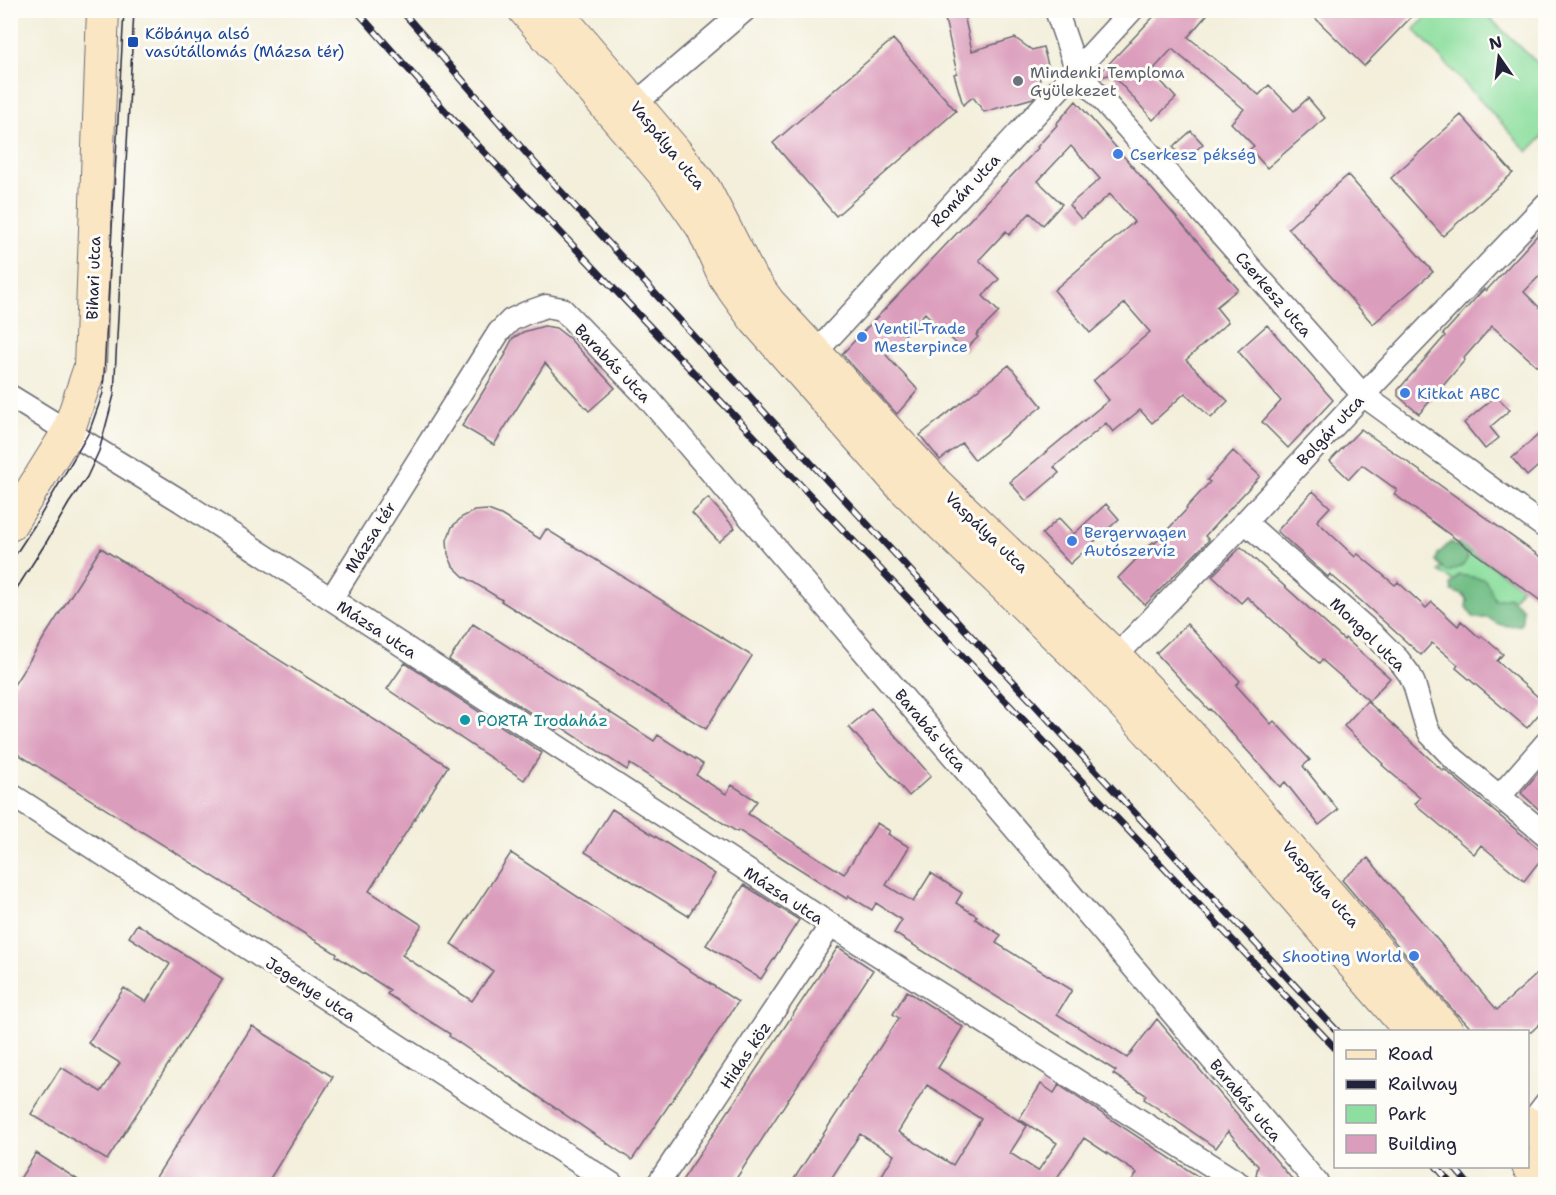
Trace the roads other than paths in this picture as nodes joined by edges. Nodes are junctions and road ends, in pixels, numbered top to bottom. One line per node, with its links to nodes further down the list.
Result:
1 (103, 10): 15 (main road, Bihari utca)
2 (524, 10): 7 (main road, Vaspálya utca)
3 (555, 10): 7 (main road, Vaspálya utca)
4 (745, 10): 9 (street)
5 (1056, 10): 8 (street, Cserkesz utca)
6 (1132, 10): 8 (street, Román utca)
7 (577, 54): 9 (main road, Vaspálya utca); 12 (main road, Vaspálya utca)
8 (1077, 70): 12 (street, Román utca); 13 (street, Cserkesz utca)
9 (636, 104): 12 (main road, Vaspálya utca)
10 (1545, 204): 13 (street, Bolgár utca)
11 (526, 313): 19 (street, Mázsa tér); 32 (street, Barabás utca)
12 (806, 360): 20 (main road, Vaspálya utca)
13 (1363, 395): 16 (street, Bolgár utca); 18 (street, Cserkesz utca)
14 (10, 396): 15 (street)
15 (68, 432): 17 (main road, Bihari utca); 19 (street)
16 (1245, 522): 20 (street, Bolgár utca); 23 (street, Mongol utca)
17 (10, 525)
18 (1545, 528)
19 (331, 599): 25 (street, Mázsa utca)
20 (1106, 666): 26 (main road, Vaspálya utca); 27 (main road, Vaspálya utca)
21 (1545, 743): 23 (street)
22 (10, 794): 29 (street, Jegenye utca)
23 (1499, 797): 24 (street, Mongol utca)
24 (1545, 835)
25 (831, 925): 30 (street, Hidas köz); 31 (street, Mázsa utca)
26 (1410, 1030)
27 (1446, 1030)
28 (1529, 1168): 33 (main road)
29 (612, 1185)
30 (658, 1185)
31 (1240, 1185)
32 (1318, 1185)
33 (1544, 1185)

